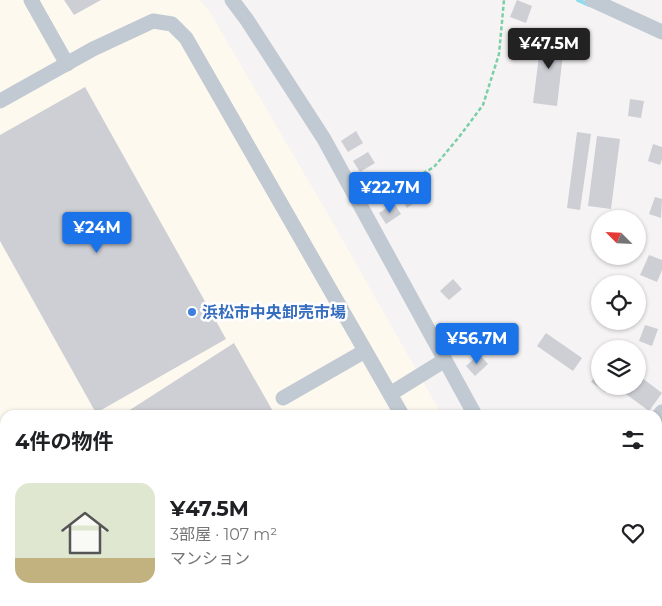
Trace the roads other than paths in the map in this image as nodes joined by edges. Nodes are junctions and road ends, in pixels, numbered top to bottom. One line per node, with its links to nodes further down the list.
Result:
1 (31, 0): 5 (street)
2 (232, 0): 8 (street)
3 (592, 0): 4 (street)
4 (662, 32)
5 (67, 64): 6 (street); 7 (street)
6 (0, 101)
7 (366, 351): 9 (street); 10 (street)
8 (445, 360): 9 (street); 12 (street)
9 (390, 394): 11 (street)
10 (283, 398)
11 (399, 410)
12 (472, 410)

